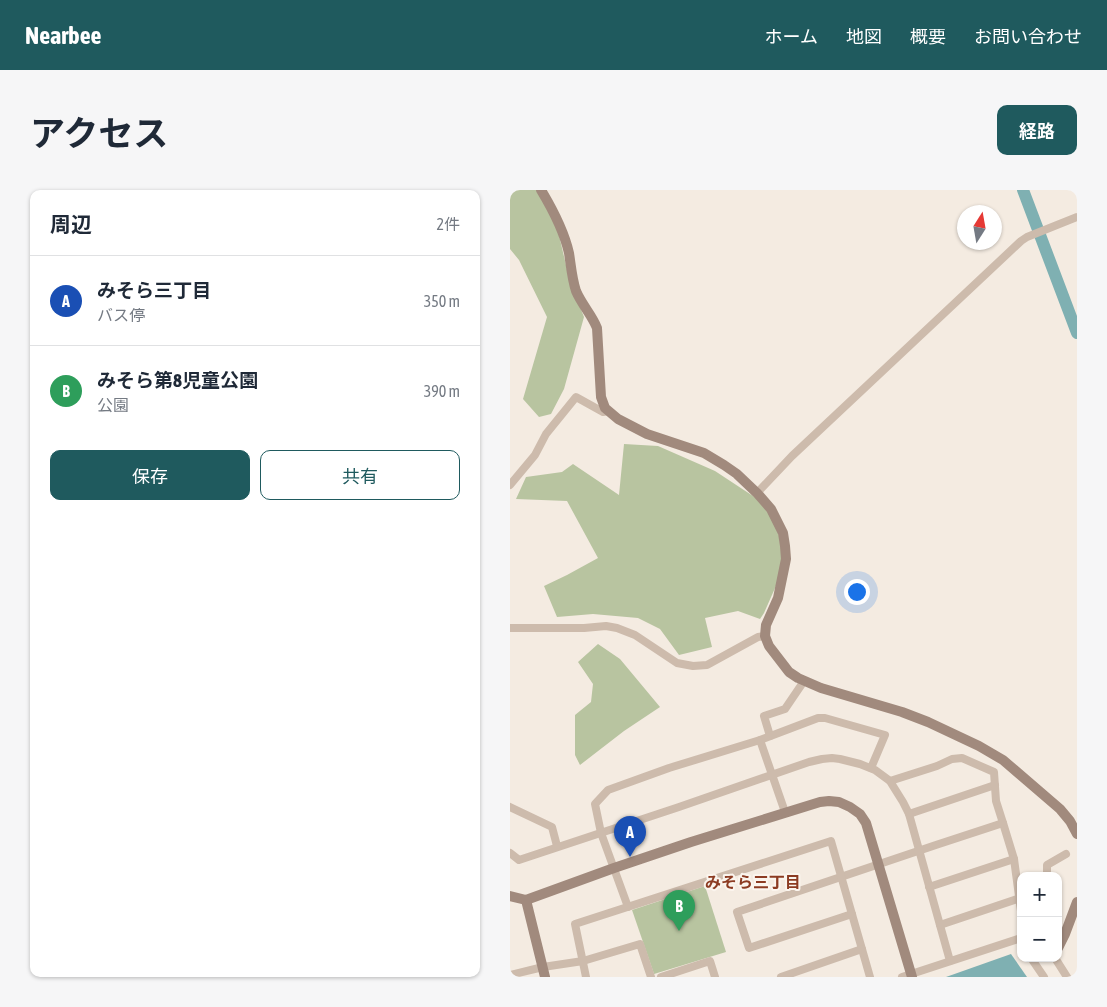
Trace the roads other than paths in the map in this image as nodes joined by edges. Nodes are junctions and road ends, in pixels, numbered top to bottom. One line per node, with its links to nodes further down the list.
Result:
1 (541, 190): 3 (street)
2 (1077, 217): 5 (street)
3 (608, 411): 4 (street); 5 (street)
4 (510, 485)
5 (758, 492): 7 (street)
6 (510, 628): 7 (street)
7 (765, 636): 8 (street)
8 (804, 681): 9 (street); 20 (street)
9 (770, 736): 10 (street); 11 (street)
10 (760, 740): 12 (street); 19 (street)
11 (871, 768): 12 (street); 13 (street)
12 (772, 774): 16 (street); 19 (street)
13 (890, 782): 14 (street); 17 (street)
14 (995, 786): 17 (street); 18 (street)
15 (510, 807): 21 (street)
16 (785, 812): 26 (street); 27 (street)
17 (909, 814): 22 (street)
18 (1003, 824): 22 (street); 25 (street)
19 (601, 833): 21 (street); 27 (street)
20 (1077, 834)
21 (557, 846): 23 (street)
22 (918, 850): 26 (street); 31 (street)
23 (510, 853)
24 (1066, 854): 28 (street)
25 (1014, 859): 30 (street); 31 (street)
26 (878, 865): 29 (street); 48 (street)
27 (614, 868): 34 (street); 36 (street)
28 (1047, 872)
29 (841, 876): 36 (street); 37 (street); 37 (street)
30 (1017, 878)
31 (929, 886): 38 (street)
32 (510, 896): 34 (street)
33 (1017, 899): 38 (street)
34 (526, 900): 46 (street)
35 (1077, 902): 39 (street)
36 (628, 907): 43 (street)
37 (852, 914): 41 (street)
38 (940, 925): 42 (street)
39 (1062, 933)
40 (1017, 941): 42 (street)
41 (862, 949): 53 (street); 54 (street)
42 (950, 960): 48 (street)
43 (582, 961): 46 (street); 49 (street); 50 (street)
44 (1034, 962): 55 (street)
45 (1058, 962): 56 (street)
46 (544, 972): 47 (street)
47 (510, 975)
48 (909, 976)
49 (586, 977)
50 (650, 977)
51 (661, 977): 52 (street)
52 (715, 977)
53 (781, 977)
54 (870, 977)
55 (1044, 977)
56 (1067, 977)

